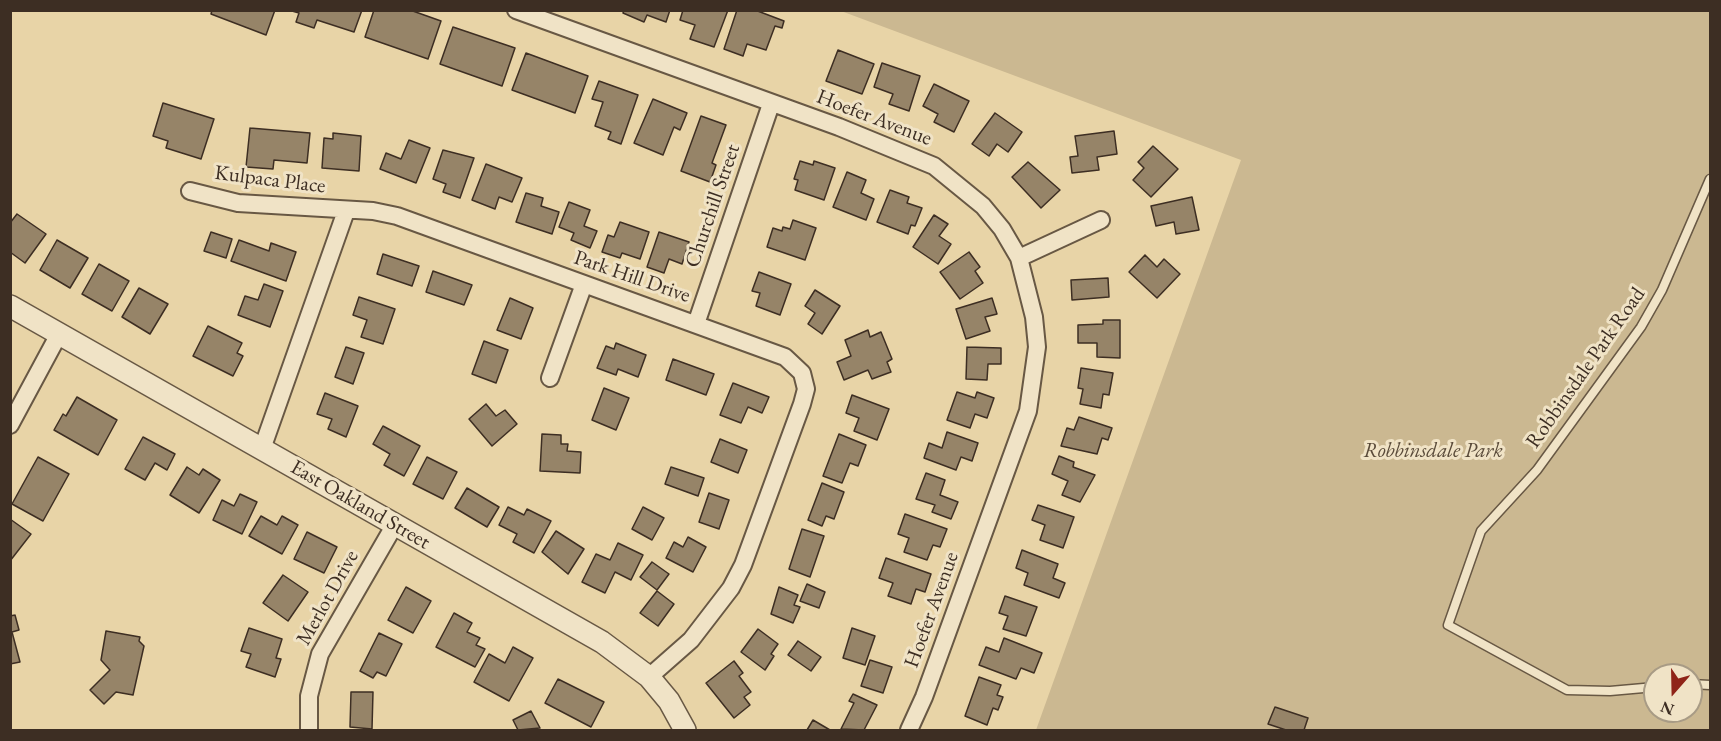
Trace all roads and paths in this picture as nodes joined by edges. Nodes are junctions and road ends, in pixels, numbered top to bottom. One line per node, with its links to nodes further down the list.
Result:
1 (516, 10): 2 (street, Hoefer Avenue)
2 (771, 104): 7 (street, Hoefer Avenue); 10 (street, Churchill Street)
3 (1710, 179): 17 (lane, Robbinsdale Park Road)
4 (190, 191): 5 (street, Kulpaca Place)
5 (346, 211): 8 (street, Park Hill Drive); 14 (street)
6 (1101, 220): 7 (street)
7 (1019, 258): 20 (street, Hoefer Avenue)
8 (584, 284): 10 (street, Park Hill Drive); 12 (street)
9 (10, 306): 11 (street, East Oakland Street)
10 (696, 324): 16 (street, Park Hill Drive)
11 (59, 334): 13 (street); 14 (street, East Oakland Street)
12 (550, 378)
13 (10, 425)
14 (262, 449): 15 (street, East Oakland Street)
15 (394, 526): 16 (street, East Oakland Street); 18 (street, Merlot Drive)
16 (649, 677): 19 (street, East Oakland Street)
17 (1643, 688)
18 (309, 730)
19 (685, 730)
20 (909, 730)

